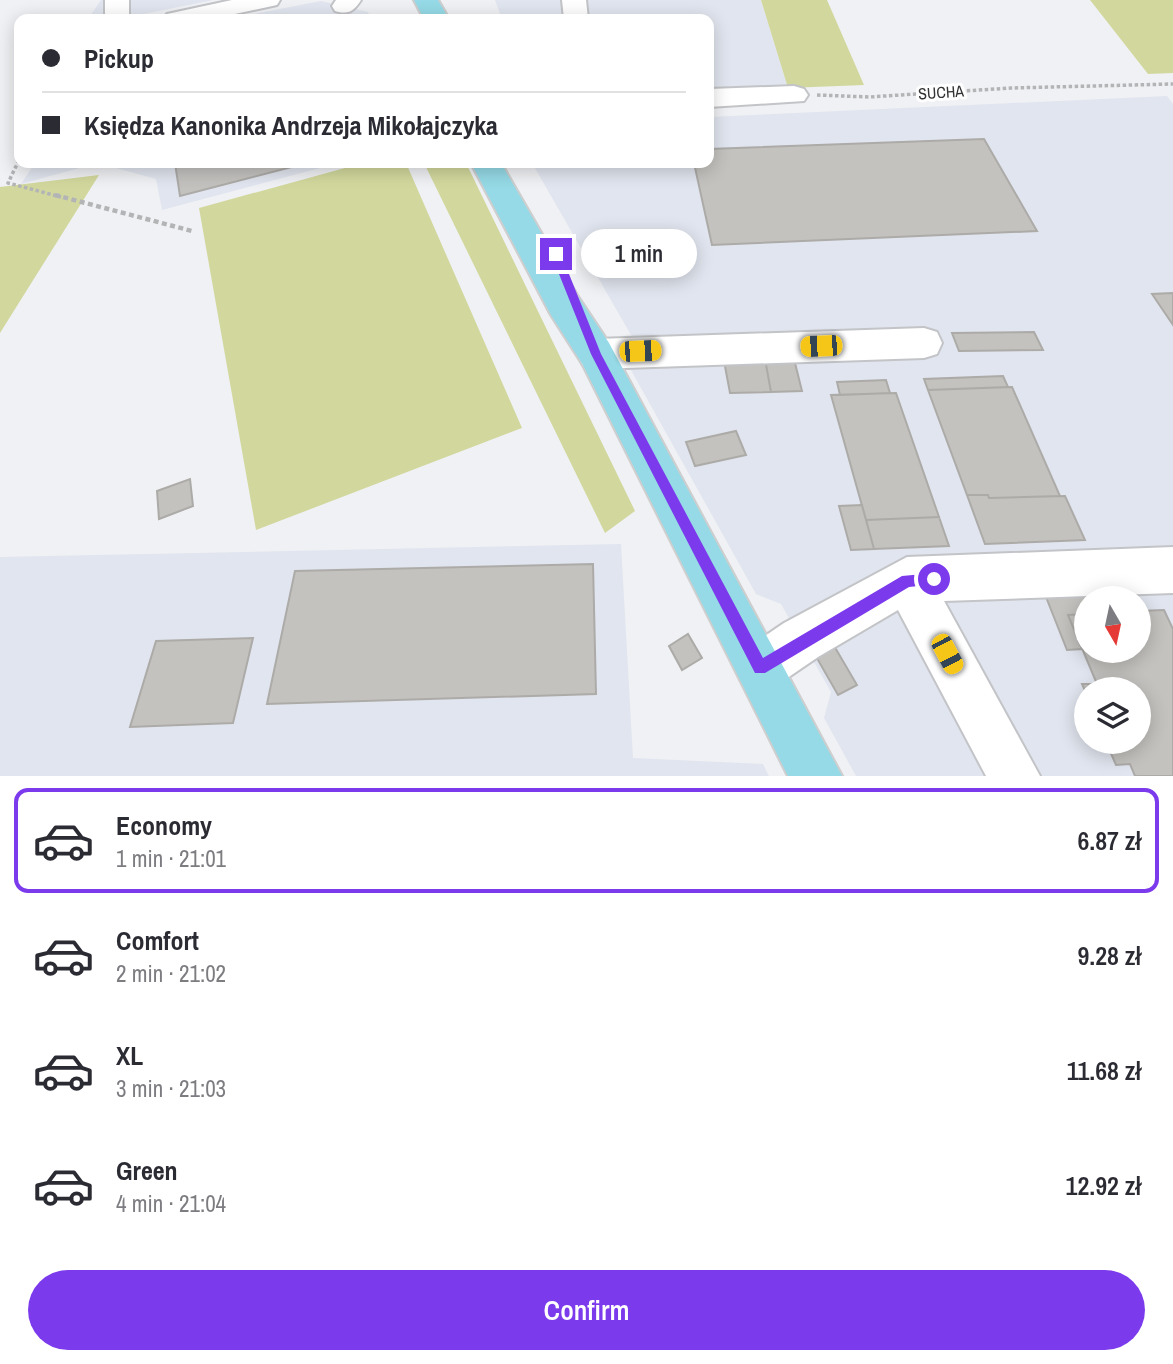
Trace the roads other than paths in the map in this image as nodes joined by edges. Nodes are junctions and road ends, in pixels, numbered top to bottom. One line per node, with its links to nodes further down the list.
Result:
1 (268, 0): 2 (street)
2 (200, 14)
3 (794, 94): 4 (street)
4 (714, 98)
5 (488, 168): 8 (main road)
6 (515, 168): 8 (main road)
7 (924, 343): 8 (street)
8 (596, 354): 11 (main road)
9 (1173, 570): 10 (street)
10 (907, 580): 11 (street); 13 (street)
11 (760, 667): 12 (main road)
12 (816, 776)
13 (1014, 776)

